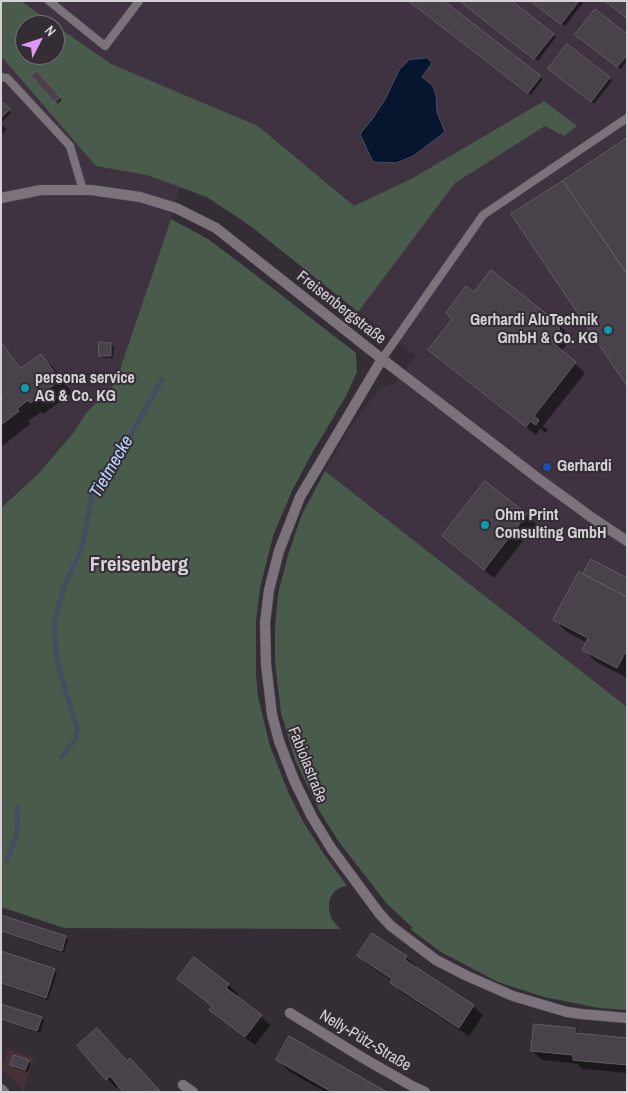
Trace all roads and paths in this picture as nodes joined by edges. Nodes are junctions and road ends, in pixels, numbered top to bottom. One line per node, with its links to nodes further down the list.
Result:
1 (49, 1): 2 (lane)
2 (139, 1)
3 (1, 77): 5 (lane)
4 (627, 118): 7 (lane)
5 (83, 190): 6 (street, Freisenbergstraße); 7 (street, Freisenbergstraße)
6 (1, 198)
7 (382, 359): 8 (street, Freisenbergstraße); 10 (street, Fabiolastraße)
8 (627, 541)
9 (290, 1013): 15 (street, Nelly-Pütz-Straße)
10 (627, 1018)
11 (183, 1085): 14 (street)
12 (1, 1089): 13 (street)
13 (4, 1092)
14 (194, 1092)
15 (425, 1092)

